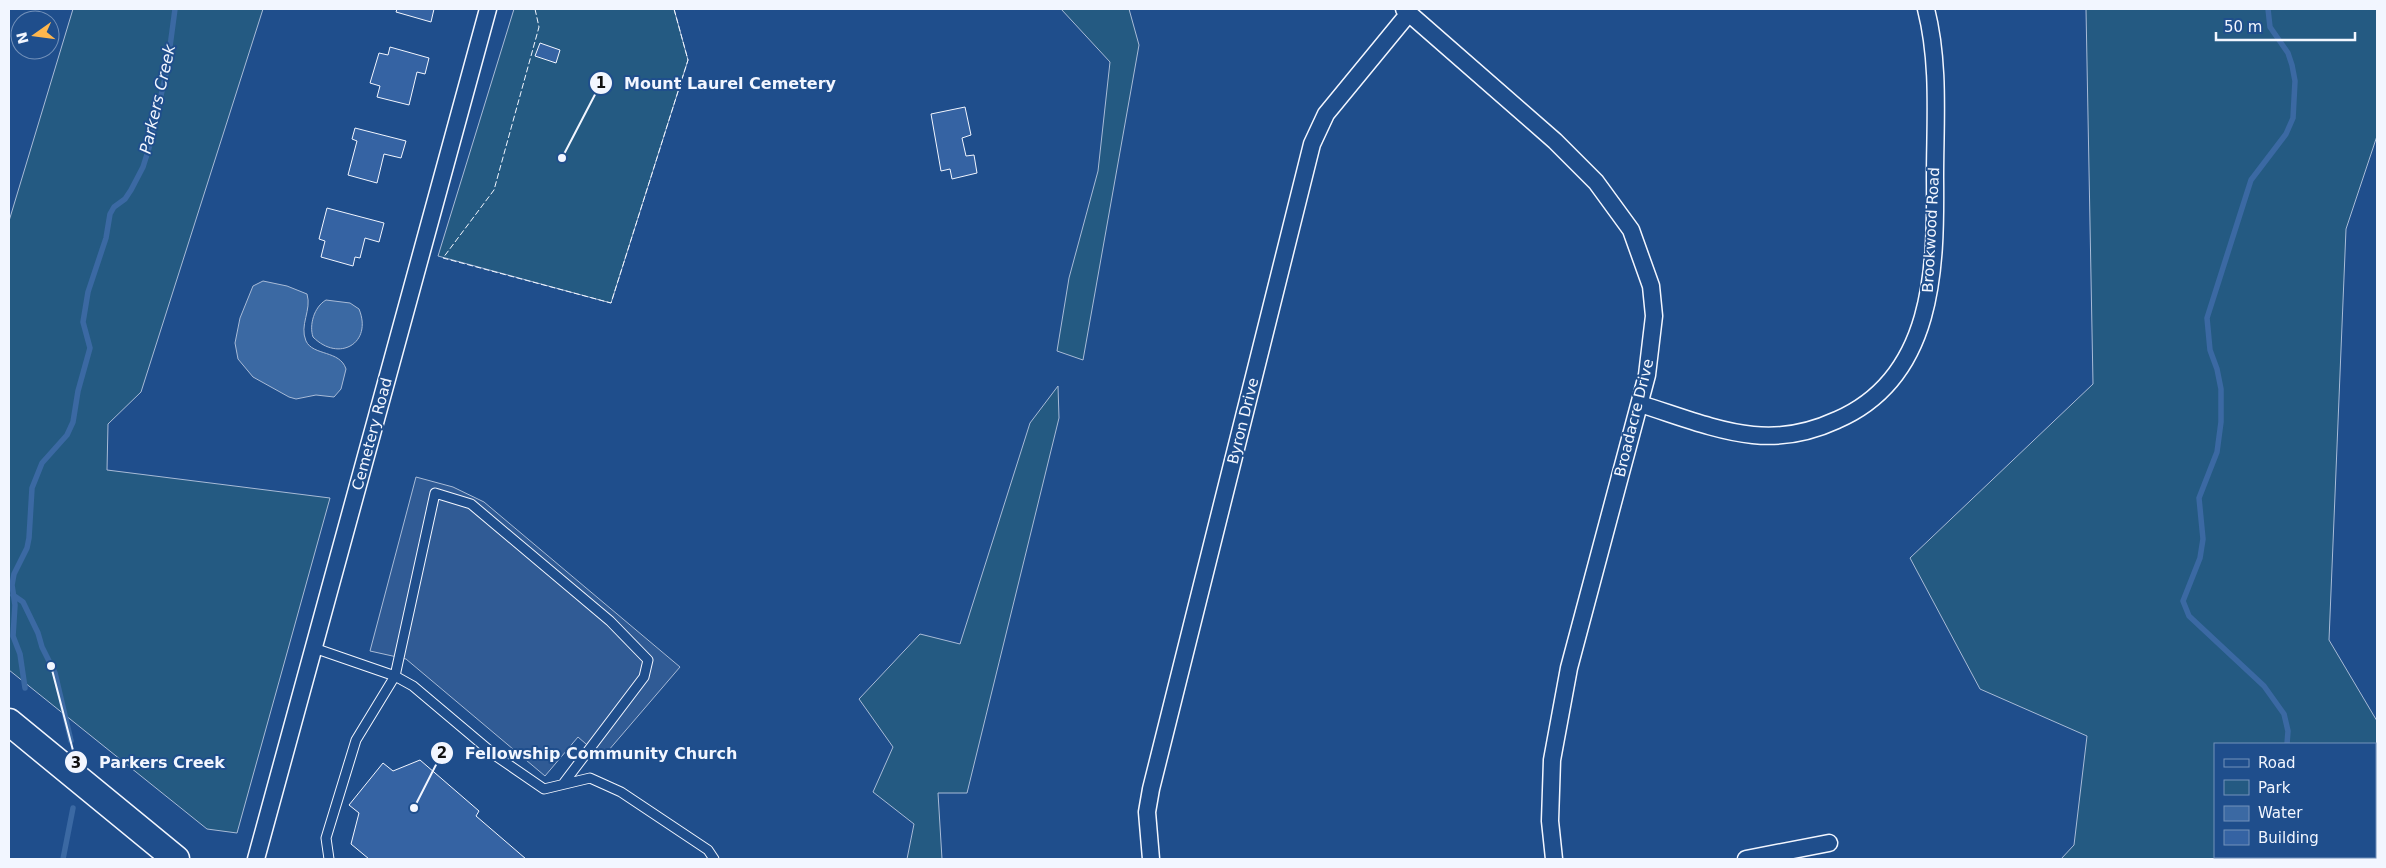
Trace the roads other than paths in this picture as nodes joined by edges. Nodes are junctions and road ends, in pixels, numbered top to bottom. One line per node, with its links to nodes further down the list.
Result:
1 (488, 9): 5 (street, Cemetery Road)
2 (1926, 9): 4 (street, Brookwood Road)
3 (1407, 11): 4 (street, Broadacre Drive); 14 (street, Byron Drive)
4 (1640, 404): 15 (street, Broadacre Drive)
5 (314, 648): 6 (lane); 11 (street, Cemetery Road)
6 (395, 676): 8 (lane); 8 (lane); 12 (lane)
7 (9, 722): 10 (main road)
8 (563, 784): 13 (lane)
9 (1829, 843): 16 (street)
10 (176, 859)
11 (256, 859)
12 (329, 859)
13 (714, 859)
14 (1151, 859)
15 (1554, 859)
16 (1746, 859)

